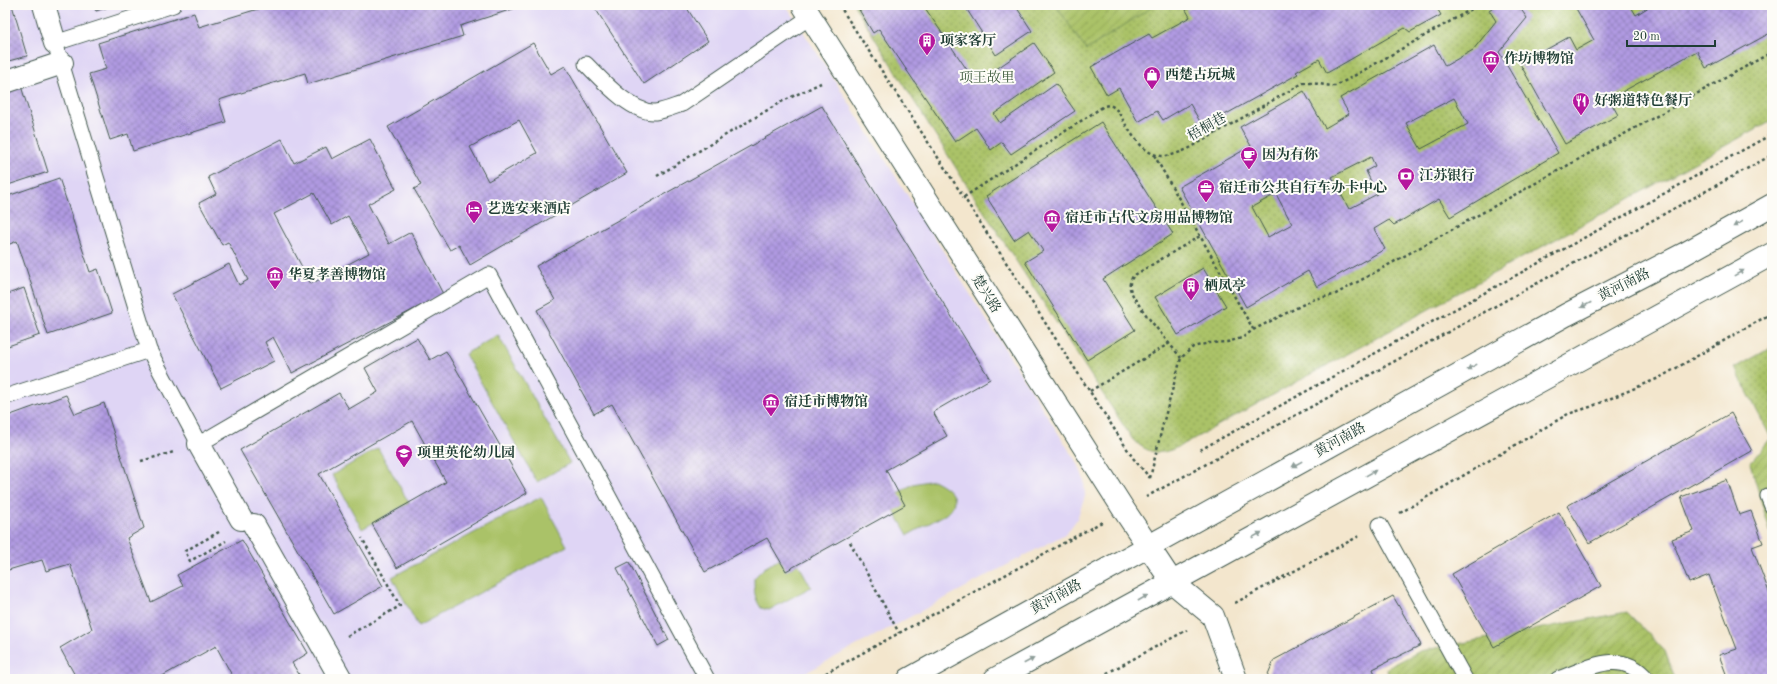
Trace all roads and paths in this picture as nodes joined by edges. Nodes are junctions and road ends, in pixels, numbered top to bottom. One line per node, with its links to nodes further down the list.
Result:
1 (44, 5): 6 (main road)
2 (173, 5): 6 (lane)
3 (838, 5): 16 (path)
4 (1479, 5): 13 (path, 梧桐巷)
5 (807, 11): 9 (lane); 10 (main road, 楚兴路)
6 (55, 42): 8 (lane)
7 (1772, 52): 21 (path)
8 (62, 63): 11 (main road); 23 (lane)
9 (586, 64)
10 (845, 72): 15 (path); 30 (main road, 楚兴路)
11 (5, 82)
12 (1772, 134): 28 (path)
13 (1154, 154): 16 (path); 18 (path)
14 (1772, 155): 30 (path)
15 (656, 176)
16 (964, 198): 25 (path)
17 (1772, 205): 35 (main road, 黄河南路, one-way to 35)
18 (1200, 236): 21 (path); 22 (path)
19 (1772, 254): 36 (main road, one-way to 19)
20 (1772, 313): 32 (path)
21 (1253, 330): 24 (path)
22 (1170, 343): 24 (path); 25 (path)
23 (149, 350): 26 (lane); 27 (lane)
24 (1181, 358): 25 (path)
25 (1090, 391)
26 (5, 397)
27 (200, 444): 29 (path); 31 (main road); 41 (lane)
28 (1200, 450)
29 (141, 461)
30 (1124, 510): 35 (main road, 楚兴路); 38 (path)
31 (248, 522): 31 (path); 39 (main road)
32 (1380, 525): 37 (path); 47 (lane)
33 (362, 538): 39 (path)
34 (850, 542): 38 (path)
35 (1148, 546): 36 (main road, 楚兴路); 43 (main road, 黄河南路)
36 (1172, 582): 37 (main road, 楚兴路); 44 (main road, one-way to 36)
37 (1213, 616): 45 (path); 46 (main road)
38 (899, 633): 42 (path)
39 (324, 649): 40 (main road)
40 (341, 679)
41 (707, 679)
42 (814, 679)
43 (909, 679)
44 (995, 679)
45 (1096, 679)
46 (1236, 679)
47 (1465, 679)
48 (1558, 679): 49 (lane)
49 (1647, 679)

